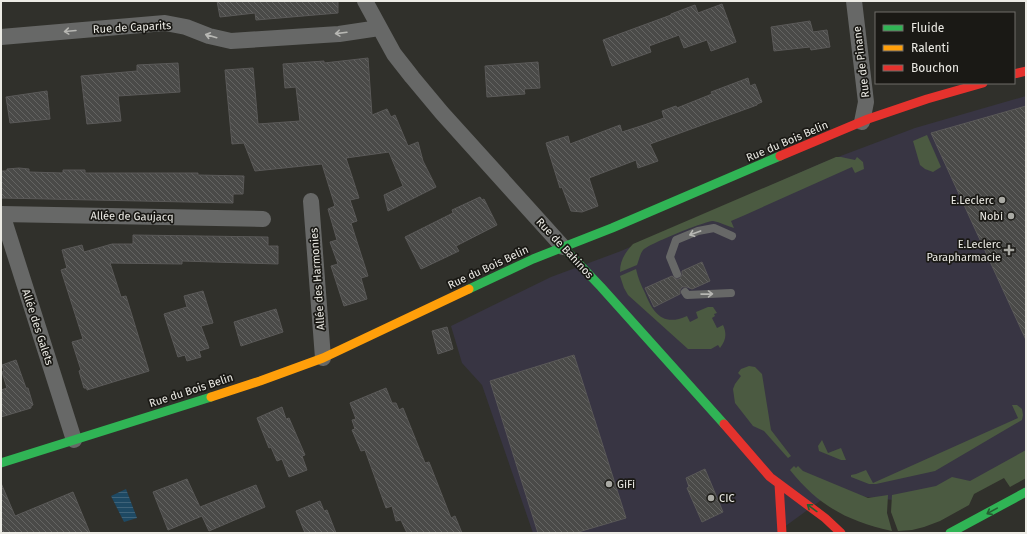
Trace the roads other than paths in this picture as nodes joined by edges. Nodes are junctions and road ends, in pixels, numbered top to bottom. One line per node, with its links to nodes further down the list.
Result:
1 (365, 1): 3 (street, Rue de Bahinos)
2 (854, 1): 8 (street, Rue de Pinane)
3 (379, 28): 4 (street, Rue de Caparits, one-way to 4); 13 (street, Rue de Bahinos)
4 (1, 37)
5 (1026, 71): 6 (street)
6 (1015, 74)
7 (980, 84): 8 (street, Rue du Bois Belin)
8 (862, 122): 13 (street, Rue du Bois Belin)
9 (311, 201): 17 (street, Allée des Harmonies)
10 (2, 214): 11 (street, Allée de Gaujacq); 18 (street, Allée des Galets)
11 (263, 219)
12 (732, 236): 14 (lane, one-way to 14)
13 (563, 247): 17 (street, Rue du Bois Belin); 20 (street, Rue de Bahinos)
14 (677, 274)
15 (685, 292): 16 (lane, one-way to 16)
16 (731, 293)
17 (323, 358): 18 (street, Rue du Bois Belin)
18 (74, 440): 19 (street, Rue du Bois Belin)
19 (1, 463)
20 (779, 484): 22 (street); 23 (street, Rue de Bahinos, one-way to 20)
21 (1026, 492): 24 (street, one-way to 24)
22 (782, 533)
23 (841, 533)
24 (950, 533)

